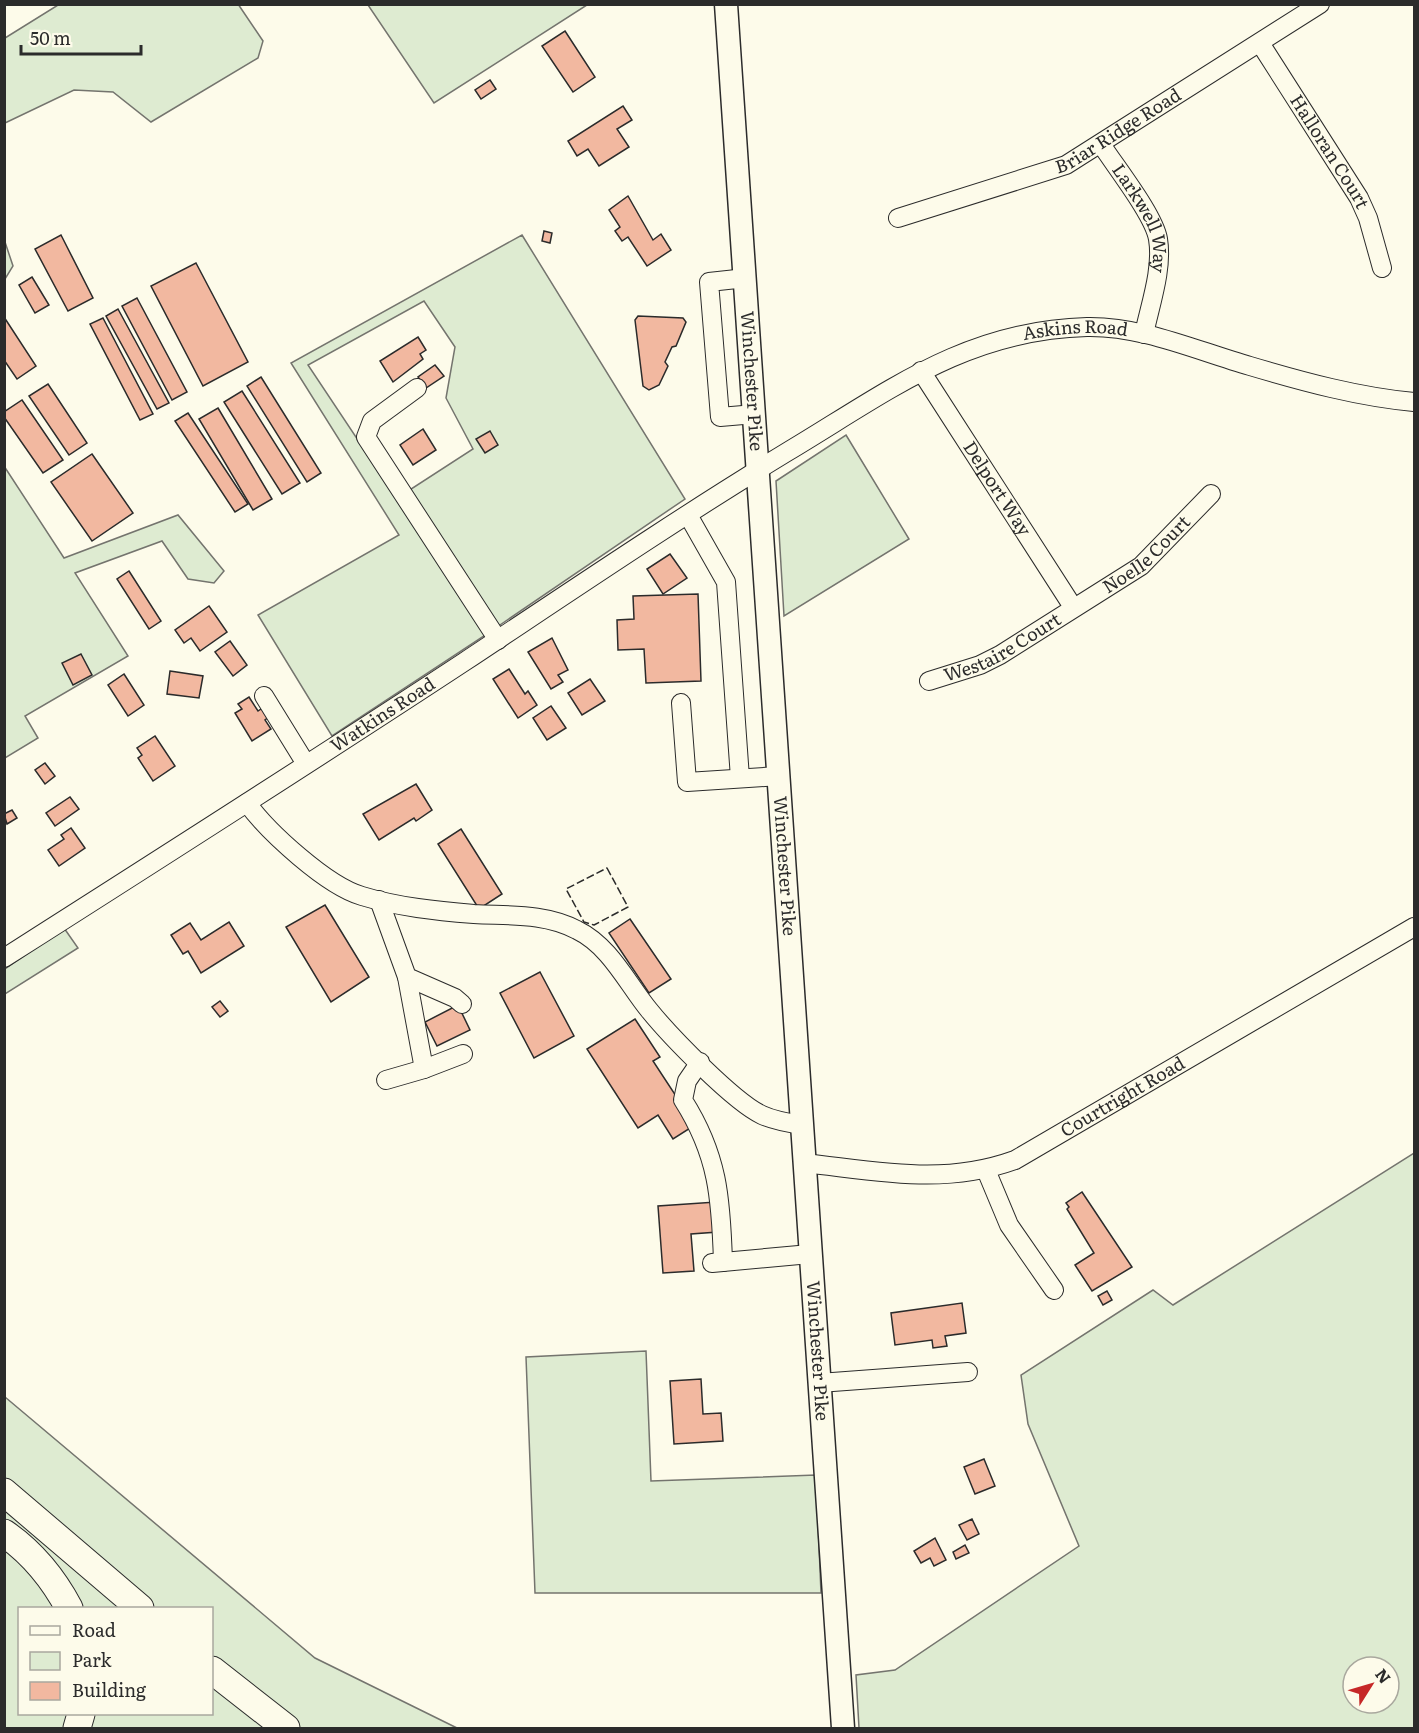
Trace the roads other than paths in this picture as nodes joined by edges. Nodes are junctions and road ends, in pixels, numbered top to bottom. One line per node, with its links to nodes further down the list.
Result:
1 (726, 4): 7 (main road, Winchester Pike)
2 (1320, 4): 3 (street, Briar Ridge Road)
3 (1260, 43): 4 (street, Briar Ridge Road); 6 (street, Halloran Court)
4 (1101, 144): 5 (street, Briar Ridge Road); 8 (street, Larkwell Way)
5 (898, 218)
6 (1382, 268)
7 (746, 278): 12 (main road, Winchester Pike); 12 (street)
8 (1144, 334): 9 (street, Askins Road); 11 (street, Askins Road)
9 (921, 371): 13 (street, Askins Road); 16 (street, Delport Way)
10 (417, 388): 17 (street)
11 (1414, 402)
12 (755, 414): 13 (main road, Winchester Pike)
13 (759, 469): 15 (street, Watkins Road); 22 (main road, Winchester Pike)
14 (1211, 494): 16 (street, Noelle Court)
15 (688, 515): 17 (street, Watkins Road); 23 (street)
16 (1073, 607): 18 (street, Westaire Court)
17 (498, 640): 21 (street, Watkins Road)
18 (928, 681)
19 (264, 696): 21 (street)
20 (681, 703): 23 (street)
21 (306, 764): 24 (street, Watkins Road)
22 (779, 776): 23 (street); 34 (main road, Winchester Pike)
23 (740, 778)
24 (247, 802): 25 (street); 27 (street, Watkins Road)
25 (379, 900): 28 (street); 31 (street)
26 (1414, 930): 36 (street, Courtright Road)
27 (4, 958)
28 (407, 977): 29 (street); 32 (street)
29 (462, 1004)
30 (463, 1054): 32 (street)
31 (700, 1062): 34 (street); 37 (street)
32 (424, 1069): 33 (street)
33 (386, 1080)
34 (802, 1125): 35 (main road, Winchester Pike)
35 (804, 1163): 36 (street, Courtright Road); 37 (main road, Winchester Pike)
36 (986, 1170): 38 (street)
37 (810, 1254): 40 (main road, Winchester Pike)
38 (1054, 1290)
39 (968, 1372): 40 (street)
40 (819, 1383): 47 (main road, Winchester Pike)
41 (4, 1492): 44 (highway)
42 (4, 1533): 43 (highway)
43 (68, 1607)
44 (139, 1607)
45 (213, 1671): 46 (highway)
46 (286, 1728)
47 (843, 1728)

